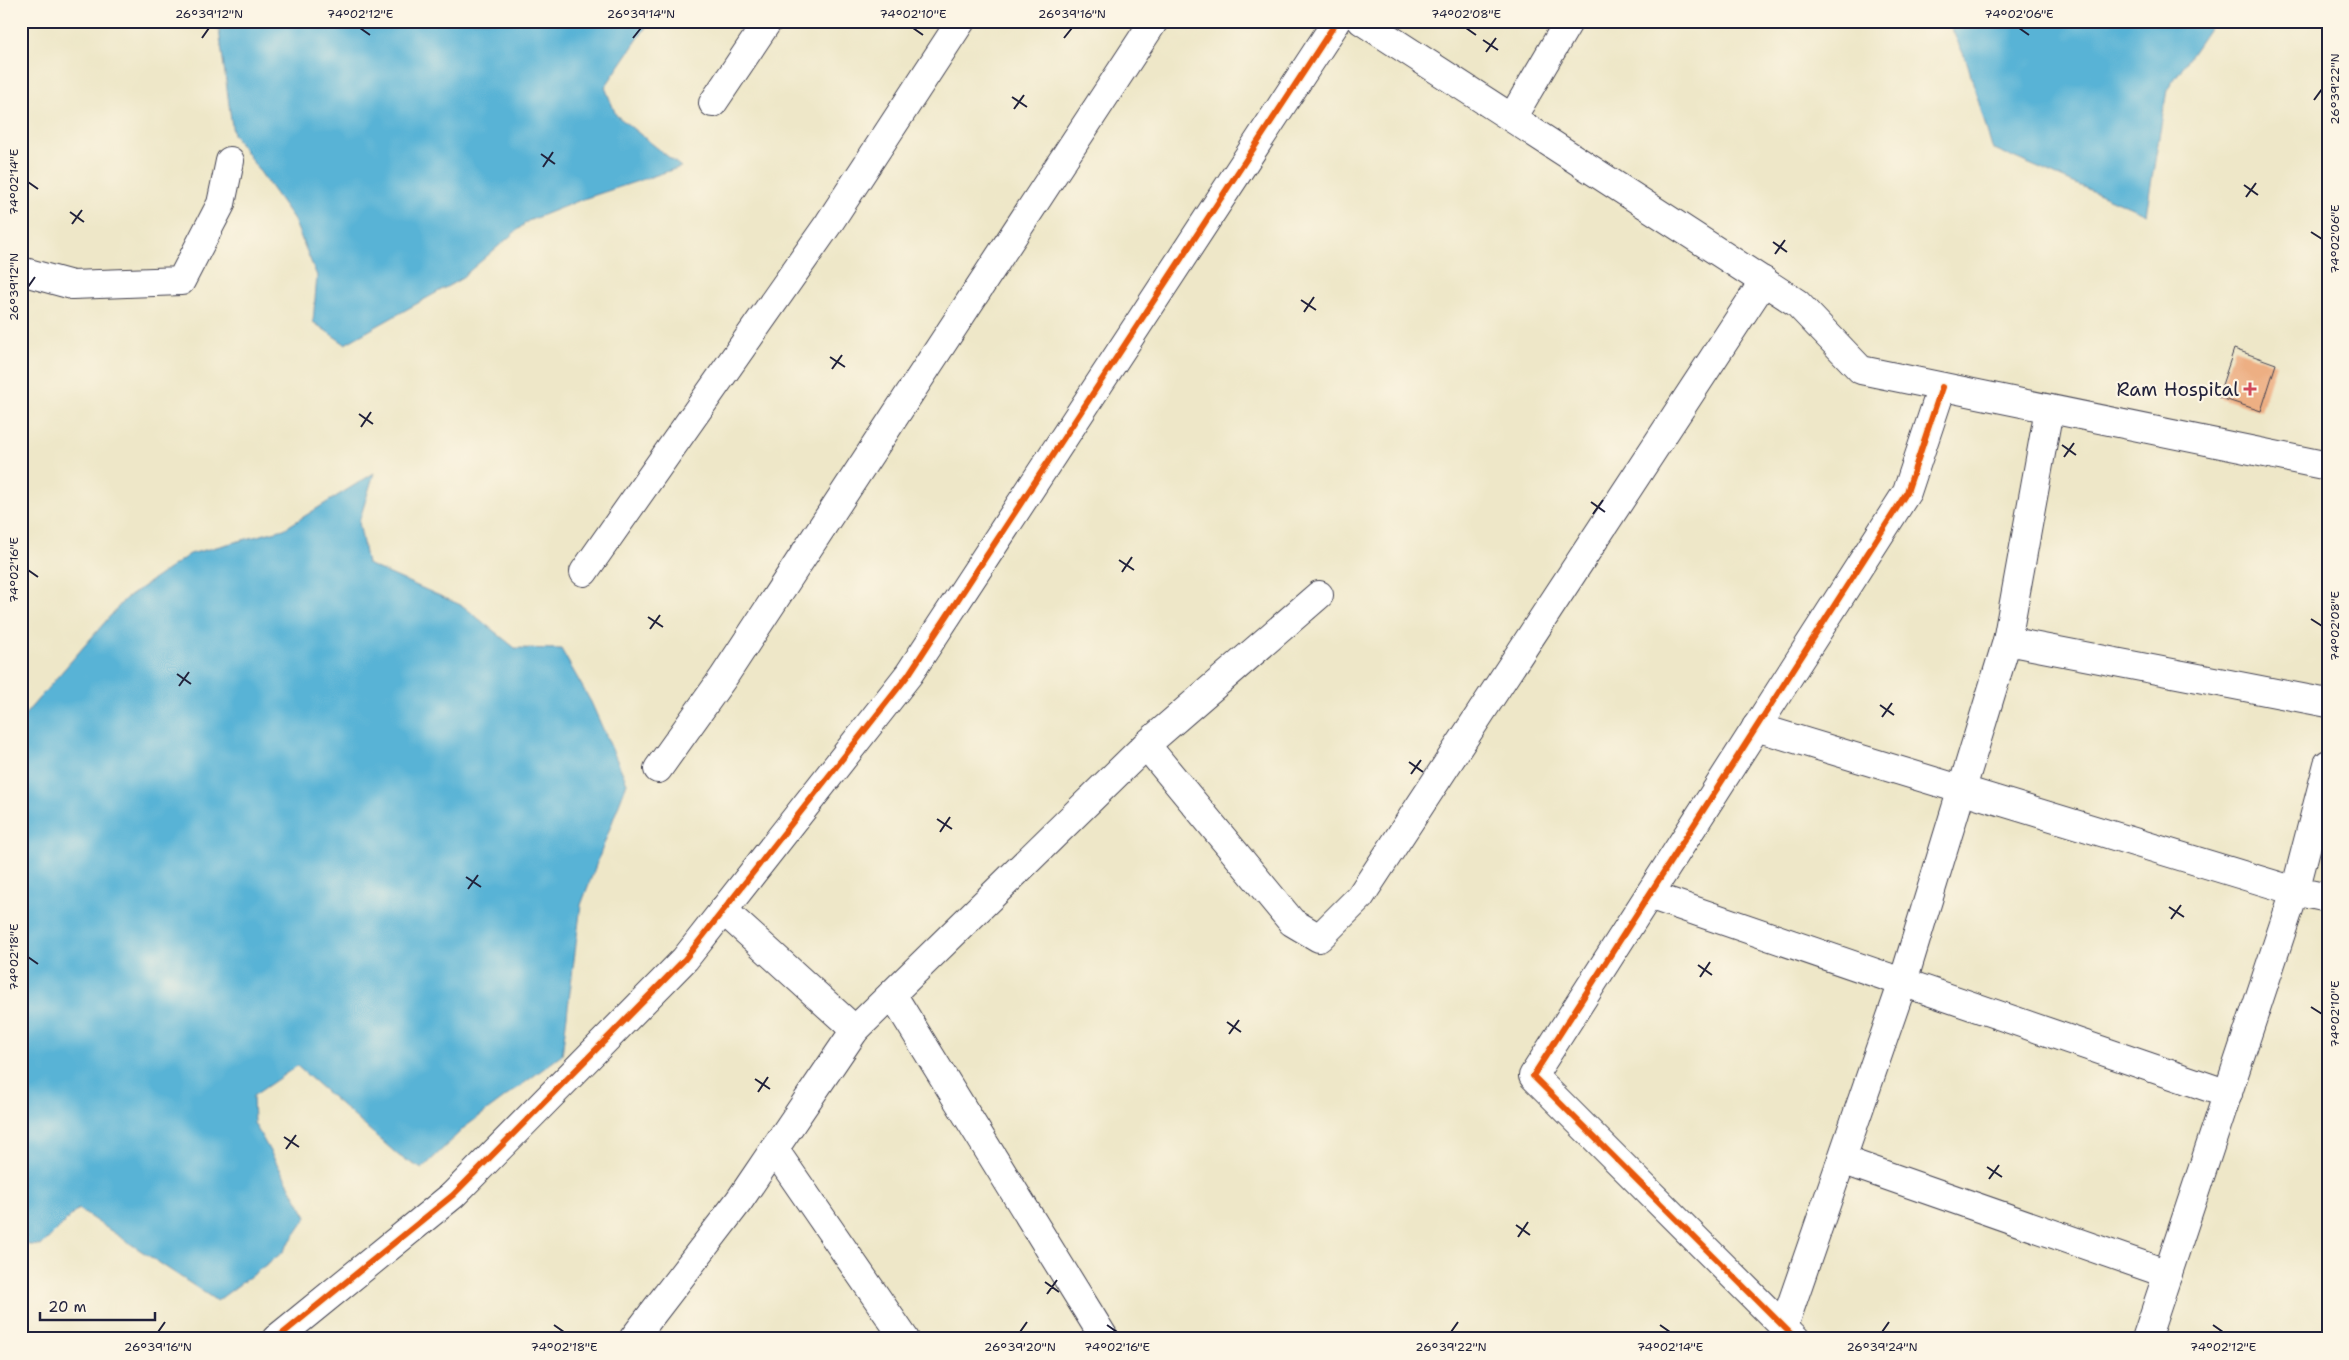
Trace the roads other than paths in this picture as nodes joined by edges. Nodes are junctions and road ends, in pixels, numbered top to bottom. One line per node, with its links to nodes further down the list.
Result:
1 (768, 21): 7 (street)
2 (961, 21): 15 (street)
3 (1154, 21): 22 (street)
4 (1337, 21): 27 (street)
5 (1362, 21): 8 (street)
6 (1569, 21): 8 (street)
7 (713, 103)
8 (1512, 118): 11 (street)
9 (230, 161): 10 (street)
10 (21, 271)
11 (1764, 281): 12 (street); 20 (street)
12 (1942, 387): 13 (street); 19 (street)
13 (2049, 409): 14 (street); 17 (street)
14 (2328, 466)
15 (584, 572)
16 (1319, 595): 20 (street)
17 (2007, 641): 18 (street); 23 (street)
18 (2328, 703)
19 (1756, 727): 23 (street); 25 (street)
20 (1146, 745): 29 (street)
21 (2328, 764): 24 (street)
22 (658, 769)
23 (1962, 790): 24 (street); 28 (street)
24 (2295, 892): 26 (street); 31 (street)
25 (1649, 895): 28 (street); 35 (street)
26 (2328, 898)
27 (723, 910): 30 (street); 36 (street)
28 (1903, 982): 31 (street); 33 (street)
29 (892, 994): 30 (street); 39 (street)
30 (855, 1030): 32 (street)
31 (2228, 1094): 34 (street)
32 (774, 1150): 37 (street); 38 (street)
33 (1842, 1160): 34 (street); 35 (street)
34 (2168, 1274): 40 (street)
35 (1790, 1332)
36 (276, 1339)
37 (633, 1339)
38 (906, 1339)
39 (1105, 1339)
40 (2146, 1339)

